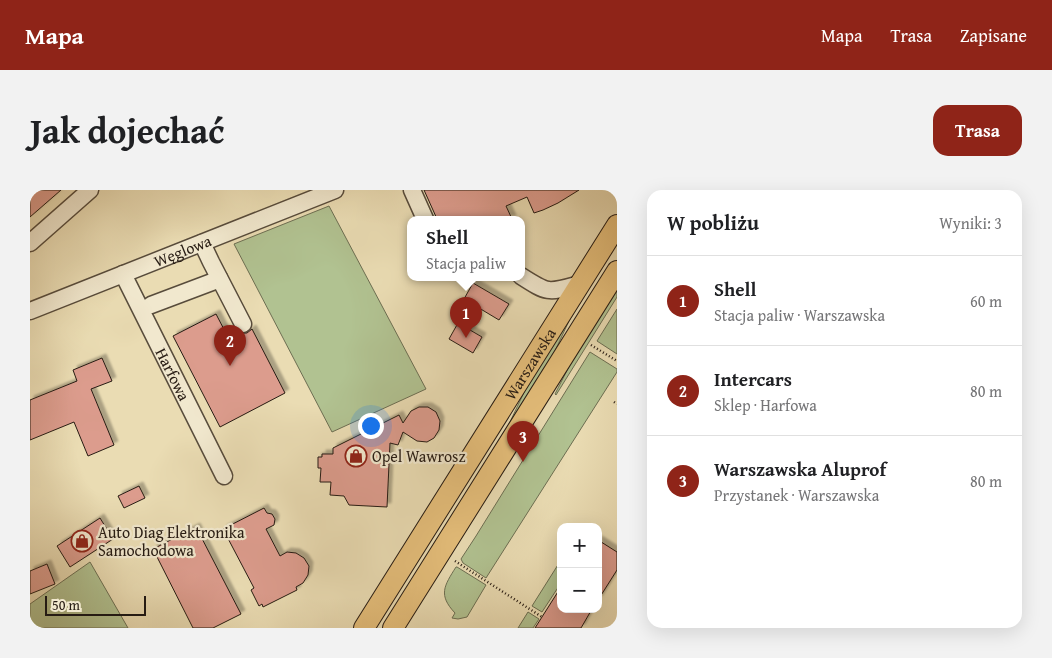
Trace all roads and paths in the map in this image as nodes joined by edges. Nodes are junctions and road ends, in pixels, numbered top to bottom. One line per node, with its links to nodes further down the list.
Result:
1 (90, 190): 6 (street)
2 (335, 190): 7 (street, Węglowa)
3 (412, 190): 4 (street)
4 (424, 216)
5 (617, 225): 12 (main road, Warszawska)
6 (30, 243)
7 (202, 243): 9 (street, Węglowa); 10 (street)
8 (617, 271): 22 (main road, Warszawska)
9 (123, 274): 14 (street, Węglowa); 18 (street, Harfowa)
10 (219, 278): 13 (street); 15 (street)
11 (525, 278): 12 (street)
12 (580, 284): 21 (main road, Warszawska)
13 (151, 305)
14 (30, 311)
15 (243, 324)
16 (591, 344): 17 (path)
17 (617, 361)
18 (224, 476)
19 (455, 562): 20 (path)
20 (542, 617)
21 (364, 628)
22 (393, 628)

